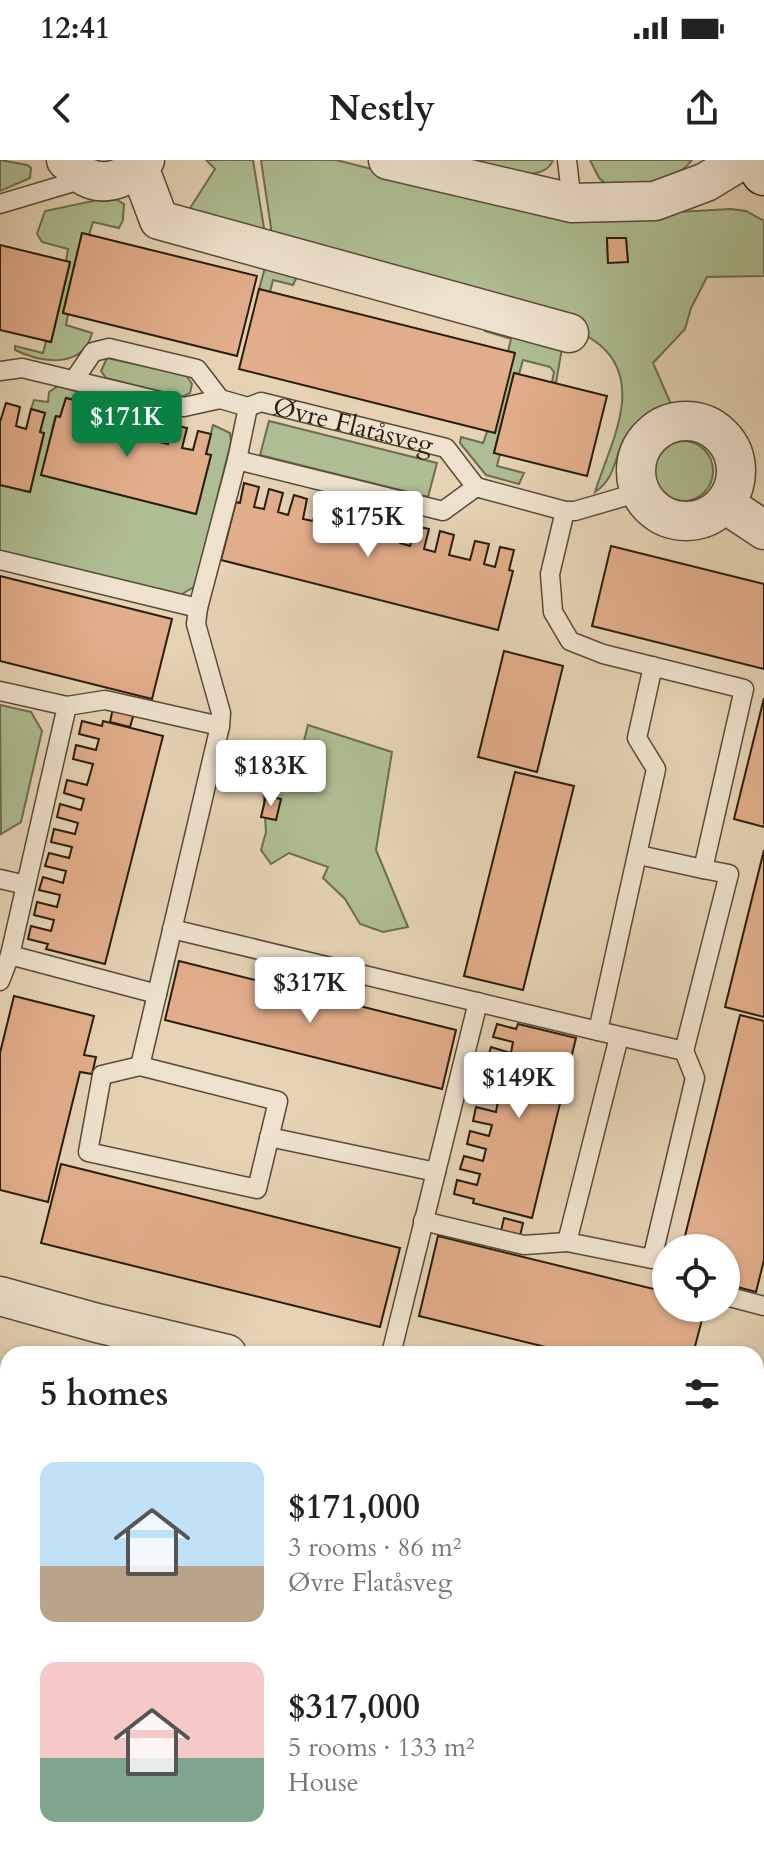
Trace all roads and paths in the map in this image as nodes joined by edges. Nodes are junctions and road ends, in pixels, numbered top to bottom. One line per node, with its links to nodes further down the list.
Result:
1 (388, 160): 8 (street)
2 (567, 160): 8 (lane)
3 (742, 160): 8 (street)
4 (756, 160): 7 (street)
5 (142, 164): 6 (street); 10 (street)
6 (76, 169): 9 (lane)
7 (764, 173)
8 (572, 203)
9 (0, 204)
10 (569, 333)
11 (0, 371): 12 (lane, Øvre Flatåsveg)
12 (74, 380): 13 (lane, Øvre Flatåsveg); 13 (lane)
13 (220, 399): 14 (lane, Øvre Flatåsveg)
14 (248, 407): 15 (lane); 16 (lane, Øvre Flatåsveg)
15 (237, 460): 16 (lane); 22 (lane)
16 (476, 487): 19 (lane)
17 (640, 492): 18 (street); 18 (street); 19 (lane)
18 (725, 504): 20 (street)
19 (565, 511): 23 (lane)
20 (764, 530)
21 (0, 560): 22 (lane)
22 (198, 608): 26 (lane)
23 (653, 666): 27 (lane); 28 (lane)
24 (0, 691): 25 (lane)
25 (67, 706): 26 (lane); 30 (lane)
26 (220, 726): 31 (lane)
27 (639, 855): 28 (lane); 36 (lane)
28 (703, 869): 38 (lane)
29 (0, 879): 30 (lane)
30 (26, 885): 32 (lane)
31 (172, 929): 34 (lane); 35 (lane)
32 (10, 955): 33 (lane); 34 (lane)
33 (0, 981)
34 (157, 994): 39 (lane)
35 (478, 1002): 36 (lane); 41 (lane)
36 (598, 1031): 37 (lane)
37 (619, 1037): 38 (lane); 43 (lane)
38 (684, 1051): 43 (lane)
39 (140, 1066): 40 (lane); 40 (lane)
40 (269, 1137): 41 (lane)
41 (436, 1172): 42 (lane)
42 (423, 1221): 43 (lane); 48 (lane)
43 (567, 1242)
44 (0, 1296): 47 (street)
45 (740, 1300): 46 (lane)
46 (764, 1306)
47 (193, 1346)
48 (393, 1346)

